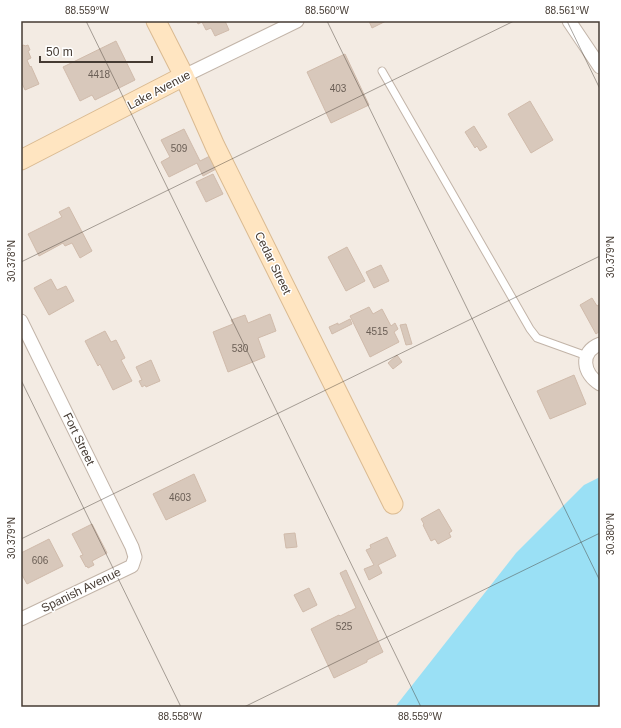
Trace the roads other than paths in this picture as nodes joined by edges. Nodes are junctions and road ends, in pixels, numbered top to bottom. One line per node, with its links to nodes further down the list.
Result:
1 (156, 21): 6 (street, Cedar Street)
2 (297, 21): 6 (street, Lake Avenue)
3 (569, 21): 4 (street)
4 (600, 67)
5 (382, 71): 10 (lane)
6 (184, 76): 7 (street, Lake Avenue); 12 (street, Cedar Street)
7 (21, 160)
8 (21, 321): 13 (street, Fort Street)
9 (600, 344): 10 (street)
10 (587, 356): 11 (street)
11 (600, 384)
12 (393, 504)
13 (135, 558): 14 (street, Spanish Avenue)
14 (21, 619)

